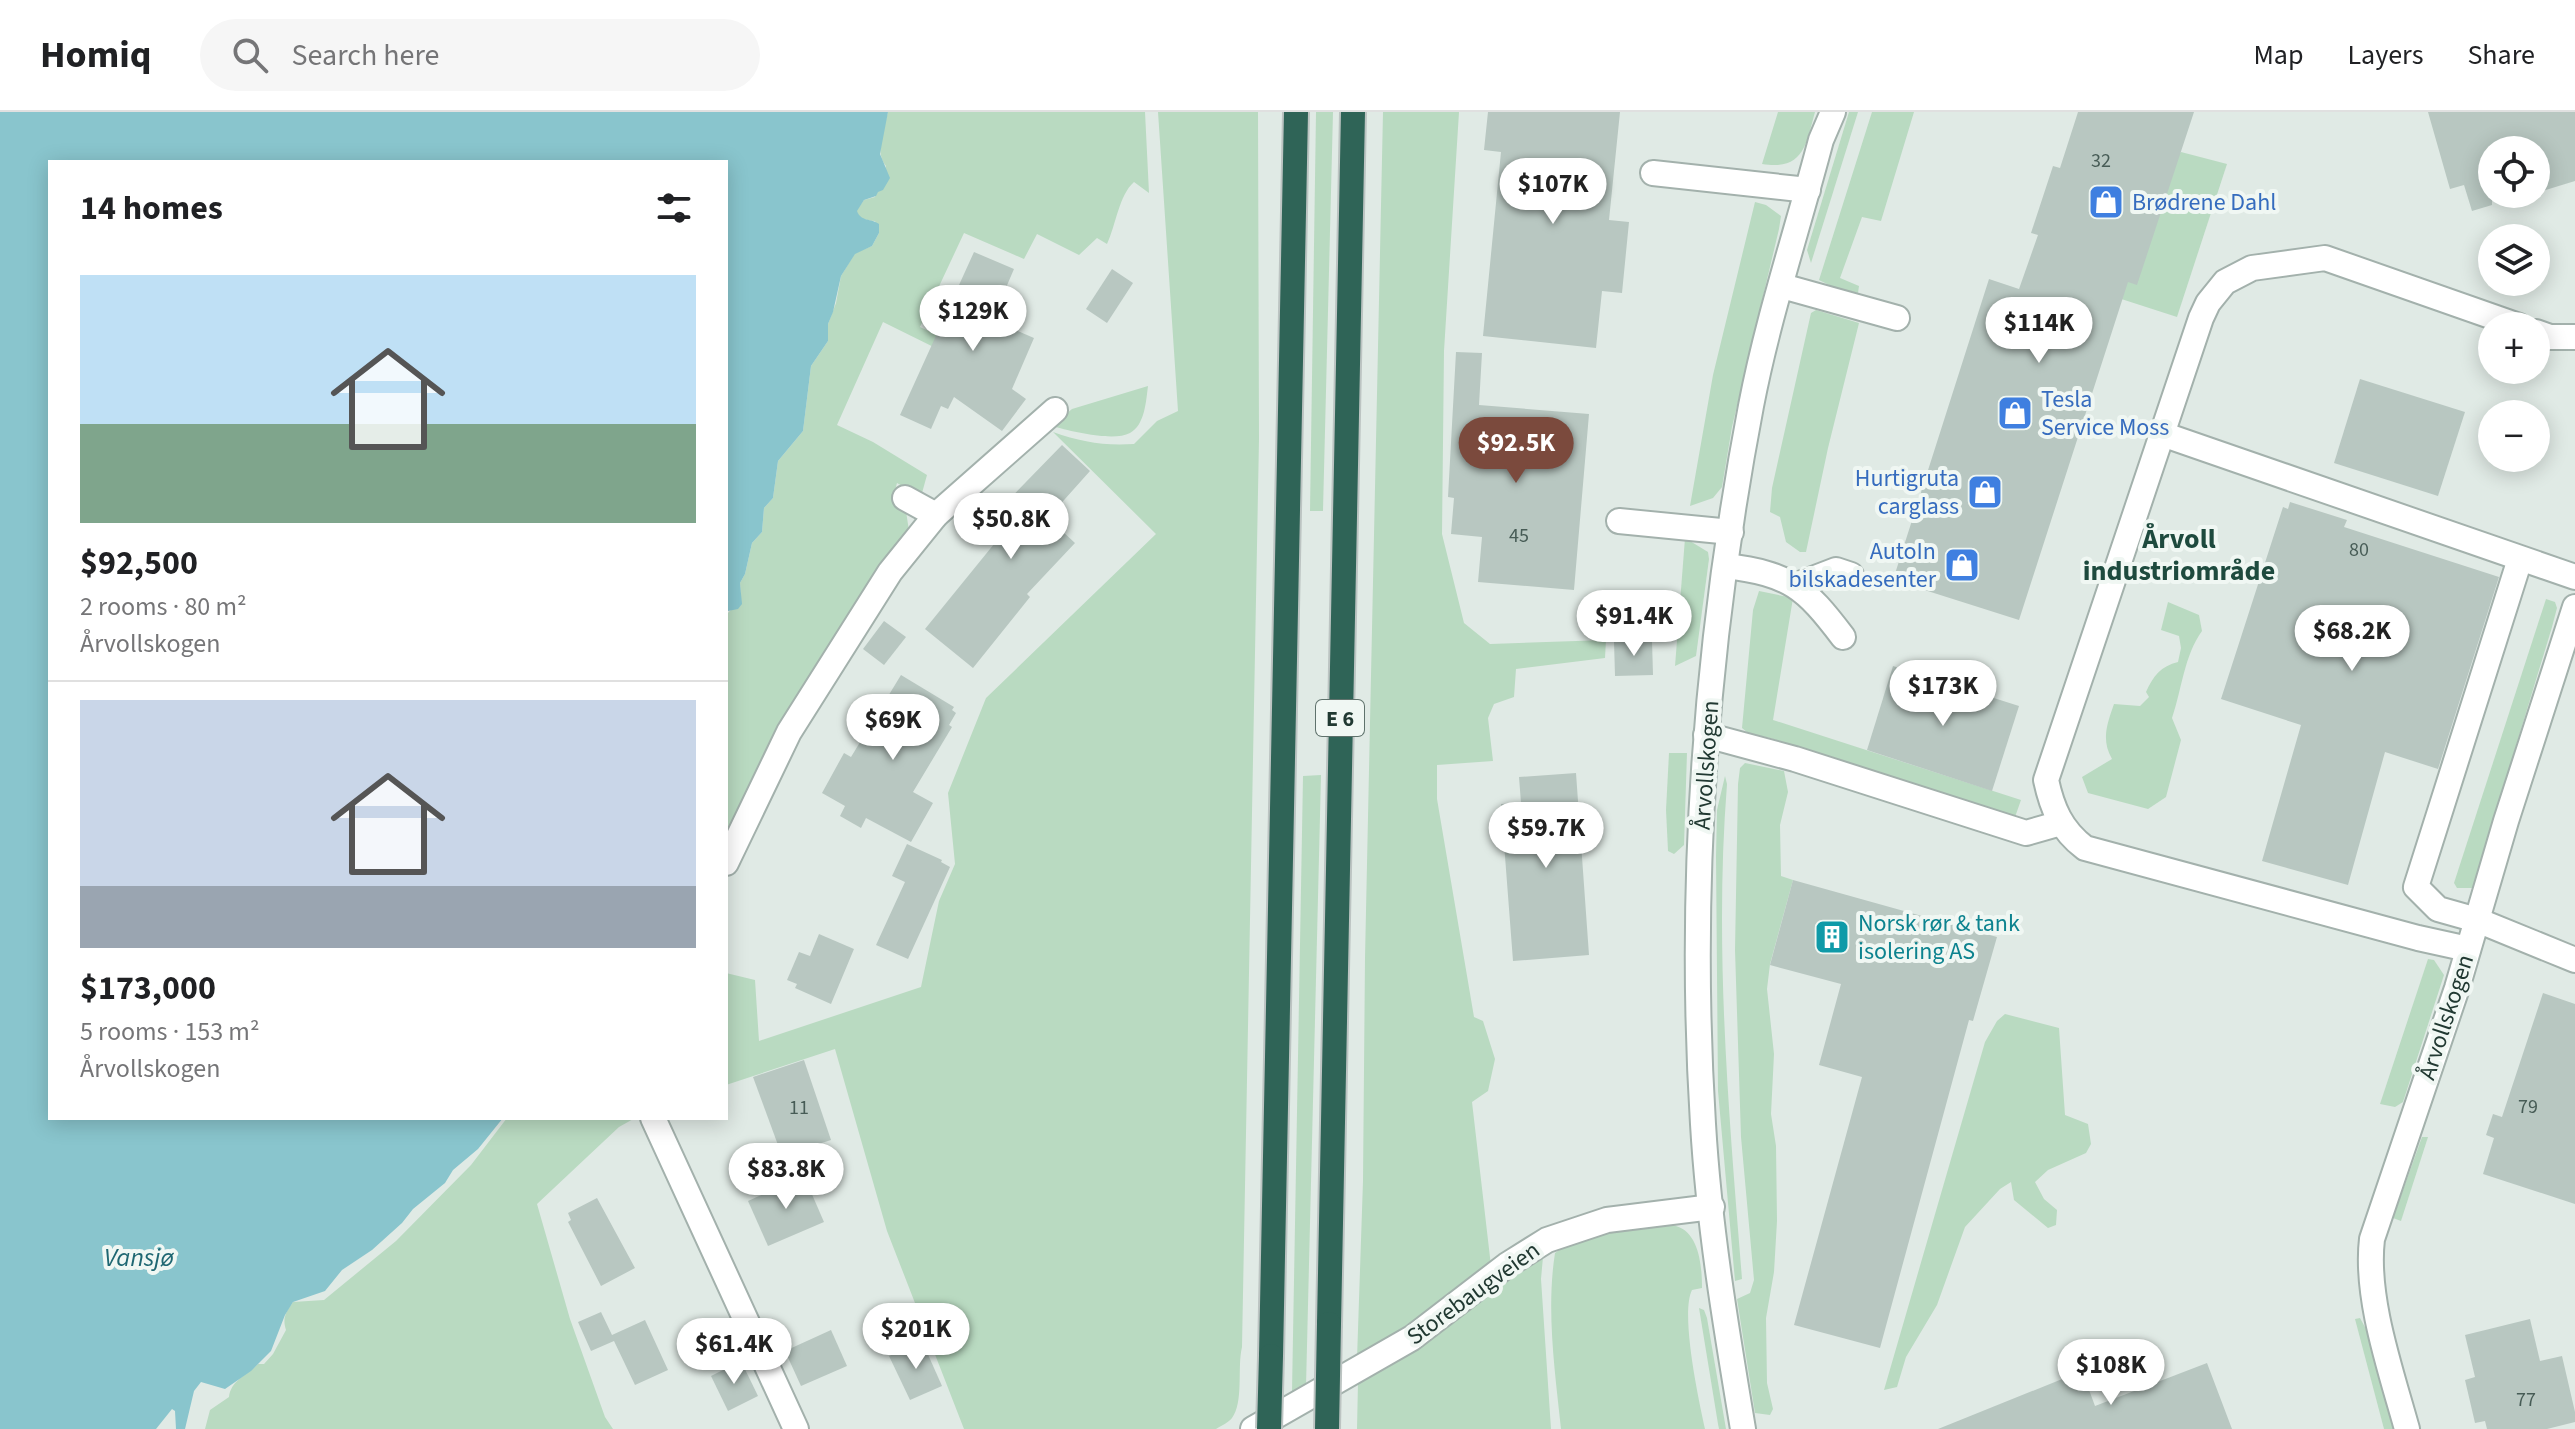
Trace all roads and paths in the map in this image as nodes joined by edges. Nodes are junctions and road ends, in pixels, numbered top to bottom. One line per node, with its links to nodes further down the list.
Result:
1 (1296, 112): 34 (highway, E 6, bridge)
2 (1353, 112): 35 (highway, E 6, bridge)
3 (1833, 112): 5 (street, Årvollskogen)
4 (1653, 173): 5 (street)
5 (1808, 190): 6 (street, Årvollskogen)
6 (1782, 286): 8 (street); 16 (street, Årvollskogen)
7 (2479, 312): 12 (street)
8 (1897, 318)
9 (2550, 337): 10 (street)
10 (2575, 337)
11 (1055, 410): 14 (street)
12 (2162, 434): 17 (street); 25 (street)
13 (905, 498): 14 (street)
14 (936, 515): 26 (street)
15 (1619, 521): 16 (street)
16 (1731, 532): 18 (street, Årvollskogen)
17 (2520, 559): 20 (street); 27 (street)
18 (1726, 566): 21 (street); 24 (street, Årvollskogen)
19 (1851, 575): 21 (street)
20 (2575, 577)
21 (1797, 585): 23 (street)
22 (2575, 607): 27 (street, Årvollskogen)
23 (1843, 637)
24 (1706, 735): 25 (street); 31 (street, Årvollskogen)
25 (2061, 823): 28 (street)
26 (728, 859)
27 (2477, 920): 28 (street, Årvollskogen); 29 (street)
28 (2468, 949): 37 (street, Årvollskogen)
29 (2575, 960)
30 (654, 1120): 32 (street)
31 (1712, 1207): 33 (street, Storebaugveien); 36 (street, Årvollskogen)
32 (796, 1429)
33 (1253, 1429)
34 (1269, 1429)
35 (1327, 1429)
36 (1743, 1429)
37 (2407, 1429)

